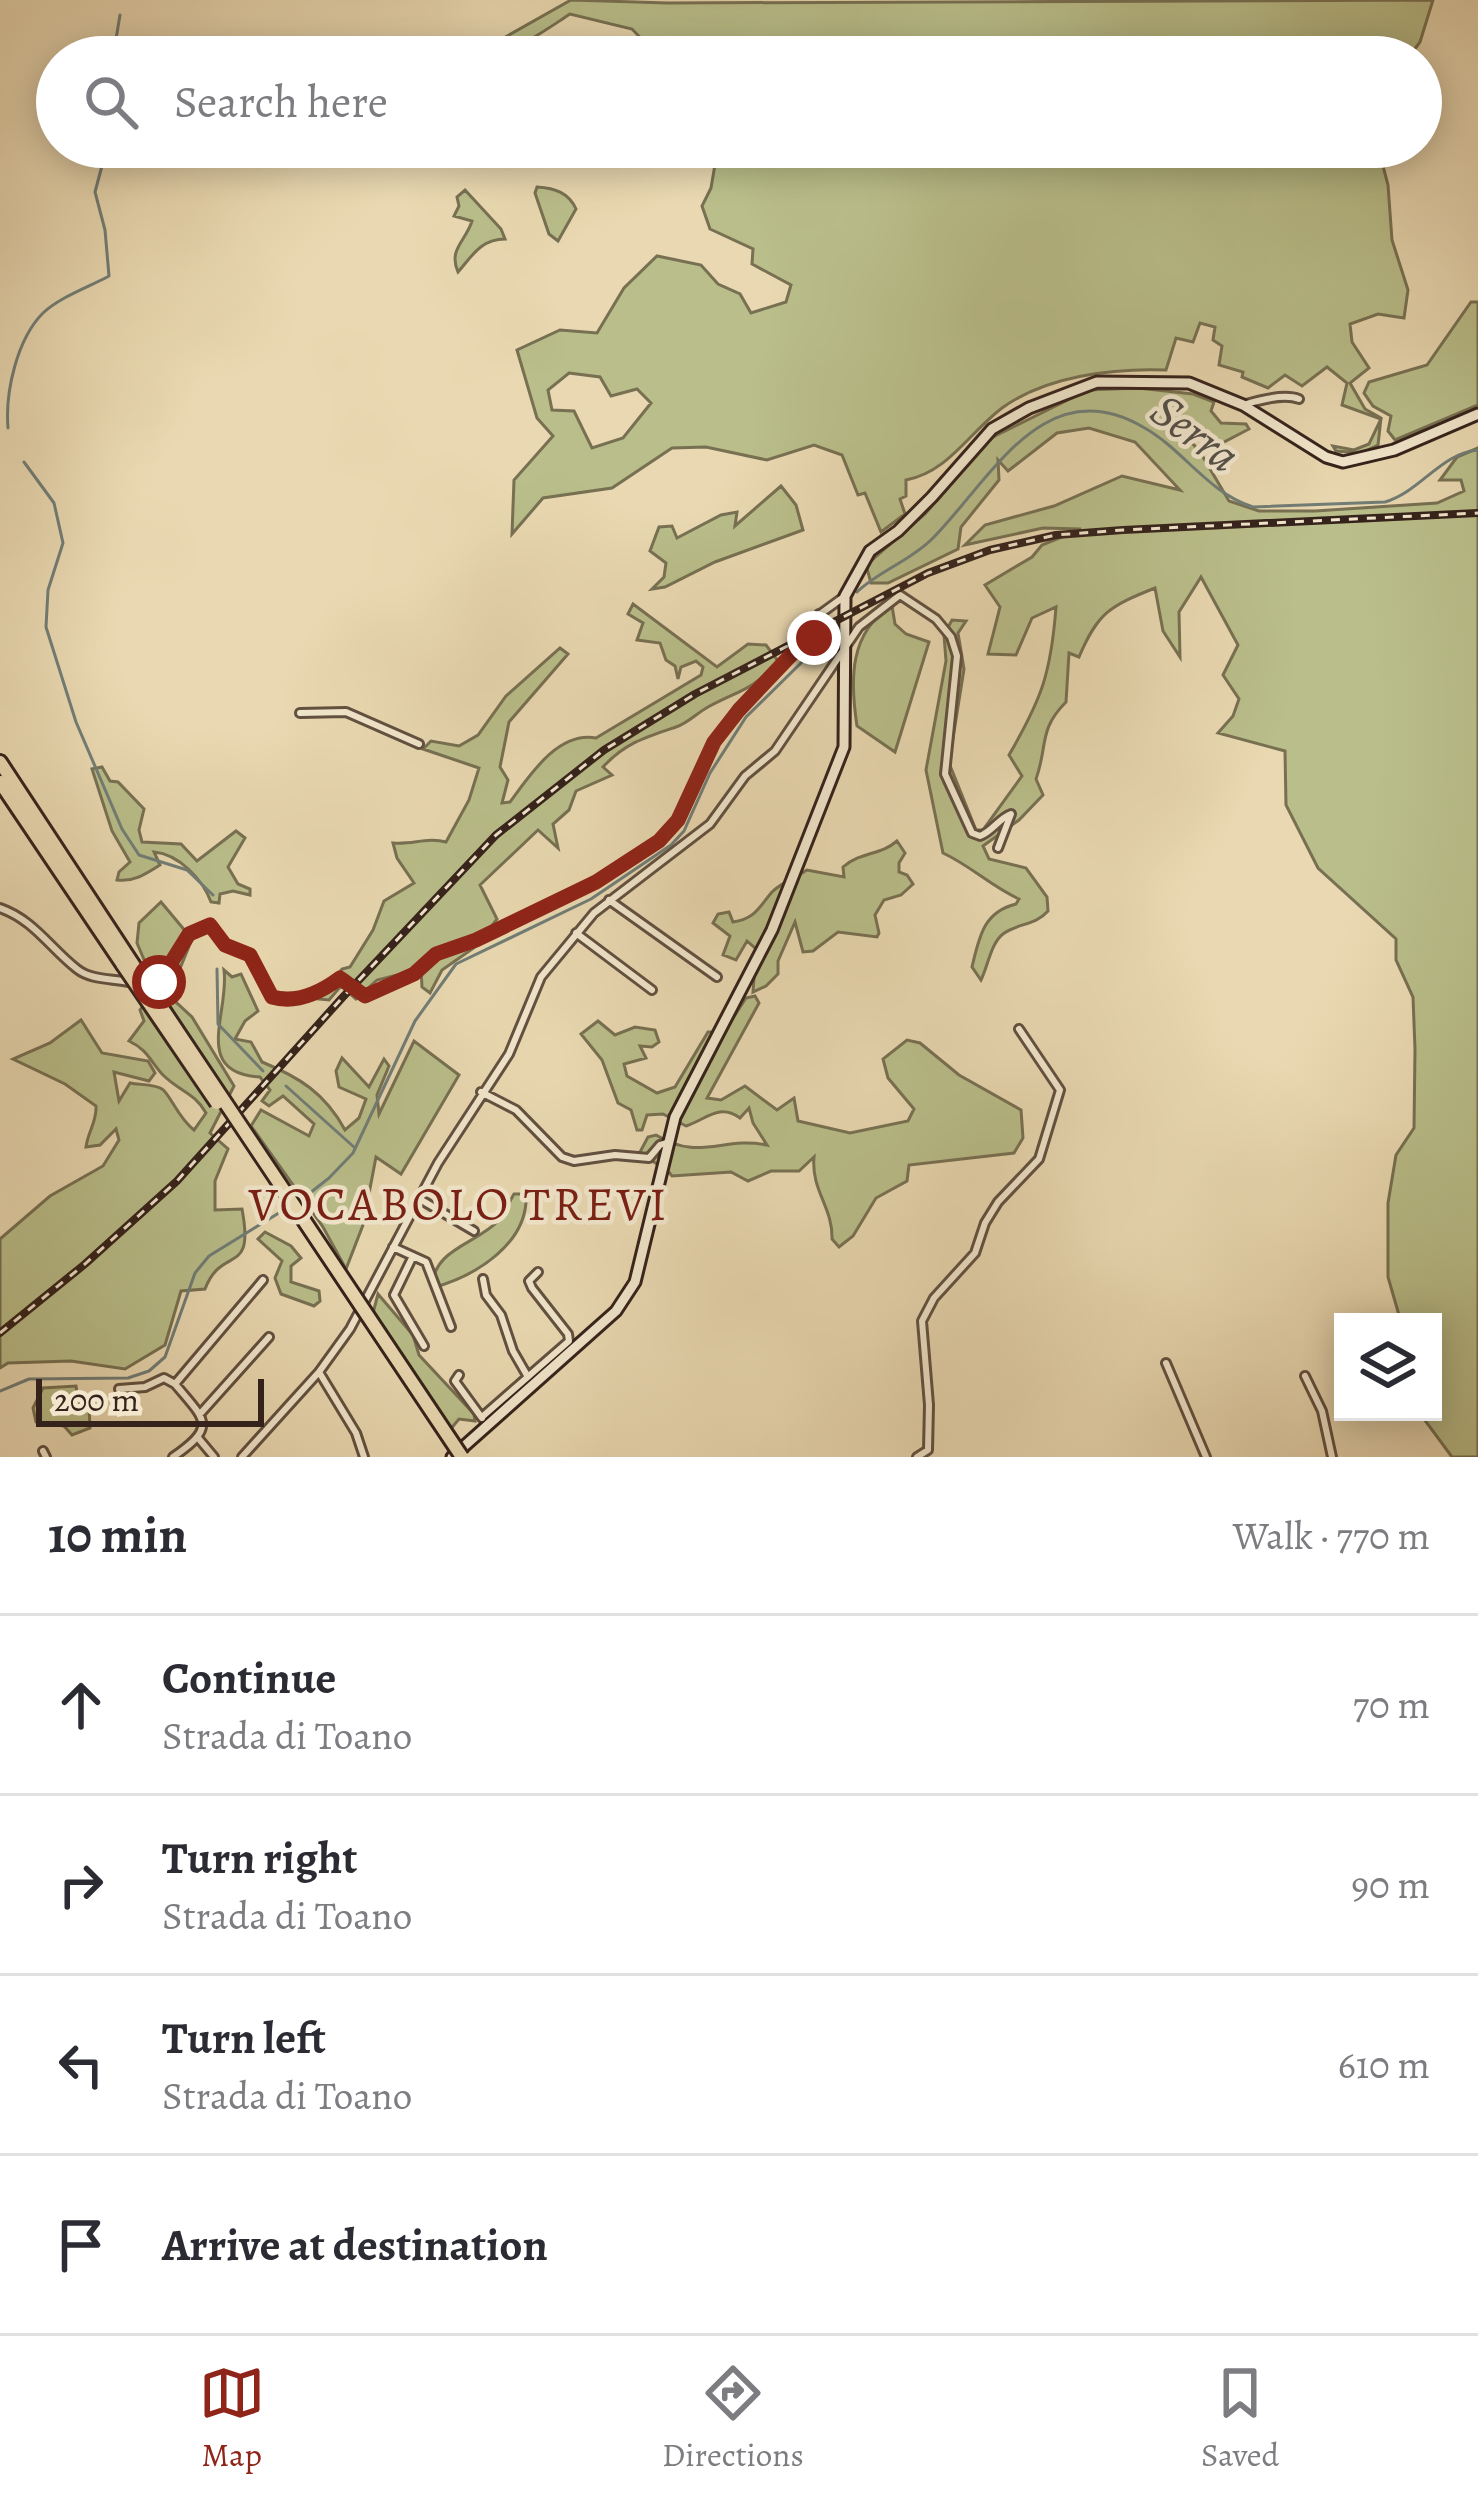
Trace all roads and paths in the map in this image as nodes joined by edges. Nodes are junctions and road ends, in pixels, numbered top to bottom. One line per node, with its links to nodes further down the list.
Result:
1 (1299, 399): 2 (street)
2 (1243, 405): 3 (street); 4 (street)
3 (1478, 414)
4 (845, 596): 5 (street); 12 (street, bridge)
5 (843, 649): 10 (street); 11 (street); 19 (street)
6 (300, 713): 7 (street)
7 (419, 744)
8 (0, 762): 14 (highway)
9 (0, 782): 14 (highway)
10 (998, 848)
11 (609, 900): 13 (street); 15 (street)
12 (0, 908)
13 (576, 933): 16 (street); 18 (street)
14 (128, 964): 40 (highway, bridge)
15 (717, 977)
16 (652, 990)
17 (1019, 1028): 45 (street)
18 (481, 1092): 19 (street); 20 (street)
19 (669, 1142): 38 (street)
20 (418, 1198): 21 (street); 22 (street)
21 (474, 1231)
22 (393, 1246): 23 (street); 31 (street)
23 (413, 1256): 27 (street); 29 (street)
24 (538, 1272): 34 (street)
25 (483, 1279): 34 (street)
26 (263, 1280): 35 (street)
27 (451, 1327)
28 (269, 1337): 37 (street)
29 (424, 1346)
30 (1166, 1363): 46 (street)
31 (320, 1372): 43 (street); 44 (street)
32 (459, 1375): 38 (street)
33 (1305, 1376): 47 (street)
34 (528, 1377): 38 (street)
35 (175, 1384): 36 (street); 37 (street)
36 (118, 1389)
37 (200, 1414): 39 (street)
38 (485, 1421): 40 (street)
39 (199, 1439): 41 (street); 42 (street)
40 (461, 1455)
41 (173, 1457)
42 (214, 1457)
43 (242, 1457)
44 (364, 1457)
45 (917, 1457)
46 (1206, 1457)
47 (1332, 1457)

